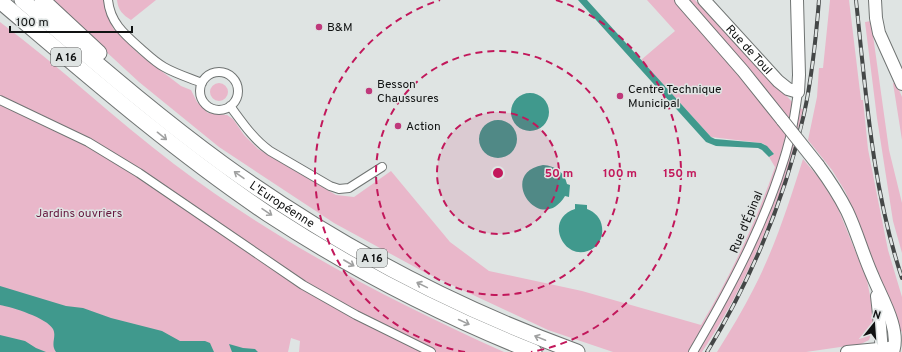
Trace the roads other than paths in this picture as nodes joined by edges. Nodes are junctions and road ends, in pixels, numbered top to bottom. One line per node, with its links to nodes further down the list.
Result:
1 (22, 0): 14 (highway, L'Européenne / A 16)
2 (42, 0): 14 (highway)
3 (108, 0): 10 (street)
4 (681, 0): 18 (street, bridge)
5 (704, 0): 12 (street, Rue de Toul)
6 (797, 0): 12 (street)
7 (875, 0): 11 (street)
8 (0, 1): 16 (highway, L'Européenne / A 16)
9 (0, 15): 16 (highway)
10 (202, 83): 15 (street); 15 (street)
11 (902, 84)
12 (798, 92): 24 (street, Rue d'Épinal)
13 (0, 100): 21 (street)
14 (147, 106): 23 (highway, L'Européenne / A 16, one-way to 14)
15 (230, 106): 17 (street)
16 (131, 111): 22 (highway, L'Européenne / A 16, one-way to 22)
17 (382, 167)
18 (872, 277): 19 (street); 20 (street)
19 (881, 350): 20 (street); 25 (street)
20 (897, 350)
21 (430, 352)
22 (534, 352)
23 (577, 352)
24 (693, 352)
25 (847, 352)

